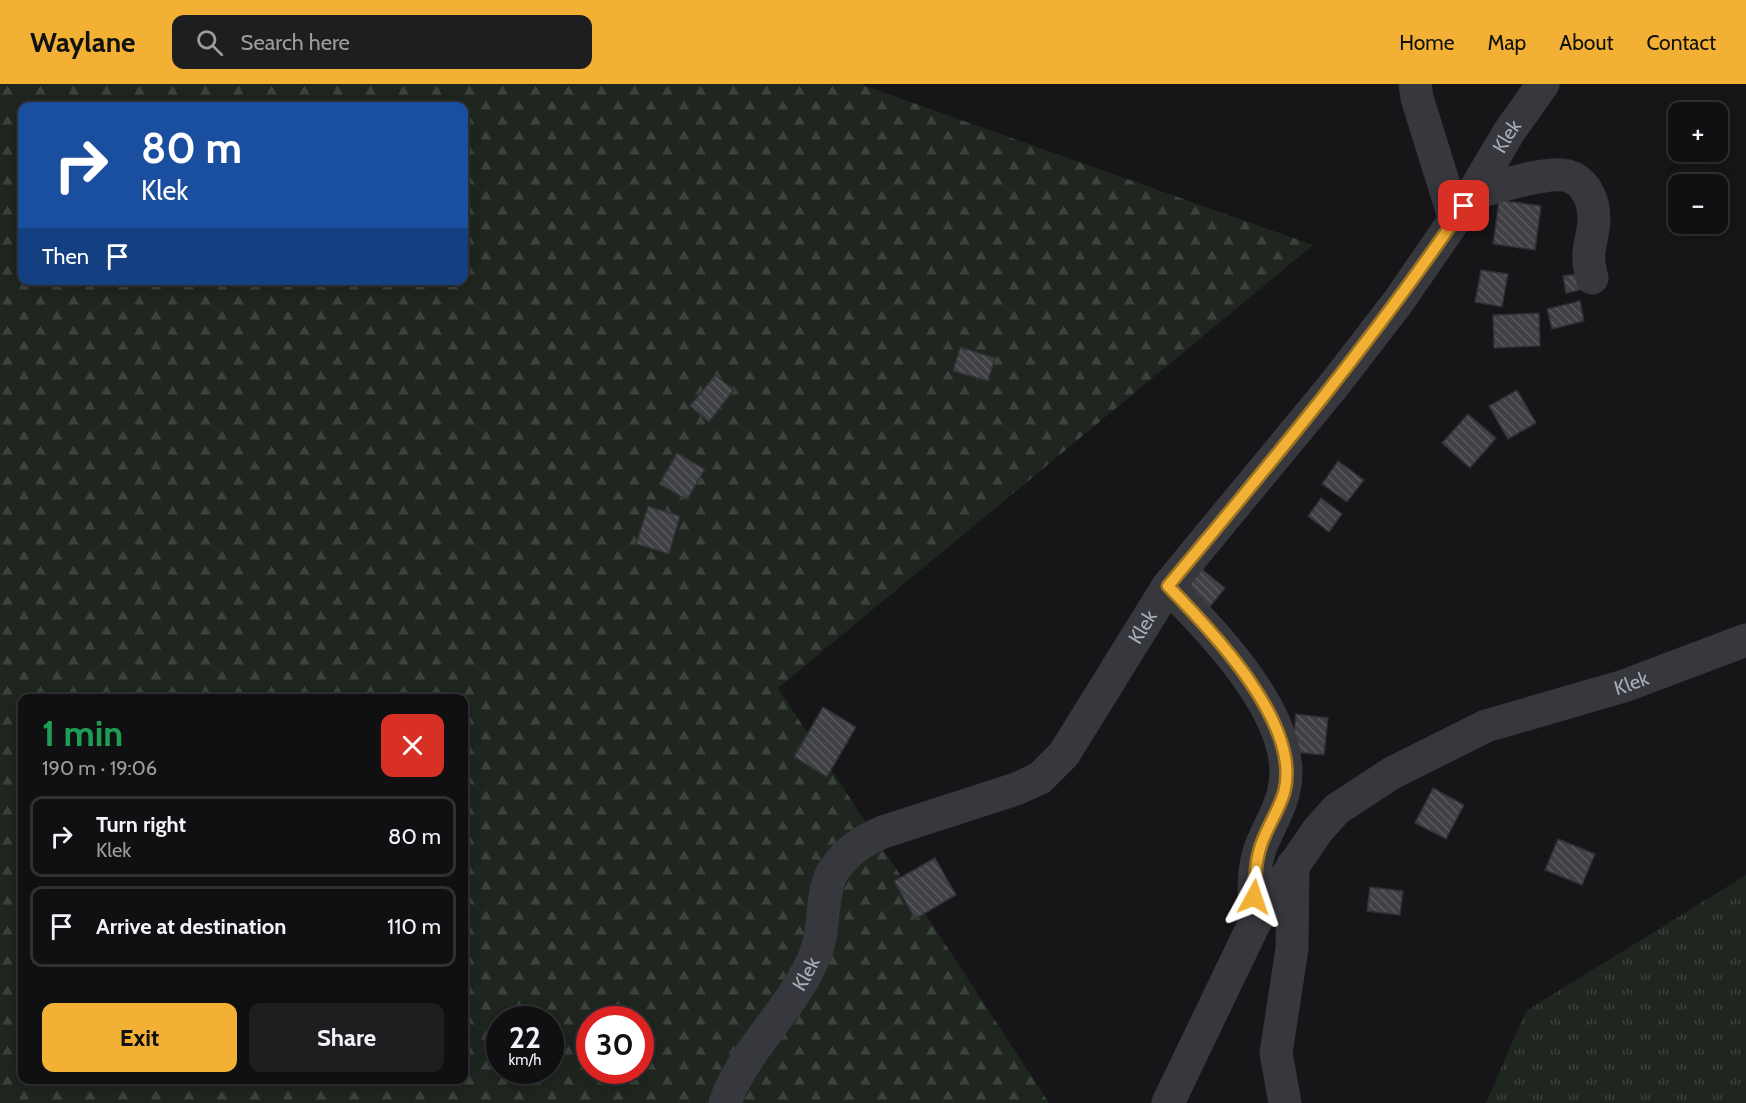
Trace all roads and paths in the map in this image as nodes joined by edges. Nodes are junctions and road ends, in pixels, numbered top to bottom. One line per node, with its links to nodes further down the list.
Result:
1 (1415, 84): 4 (street)
2 (1543, 84): 3 (street, Klek)
3 (1473, 193): 4 (street, Klek); 5 (street)
4 (1455, 220): 6 (street, Klek)
5 (1592, 278)
6 (1168, 586): 9 (street); 10 (street, Klek)
7 (1746, 640): 8 (street, Klek)
8 (1293, 865): 9 (street, Klek); 12 (street)
9 (1256, 922): 11 (street, Klek)
10 (725, 1103)
11 (1168, 1103)
12 (1285, 1103)

